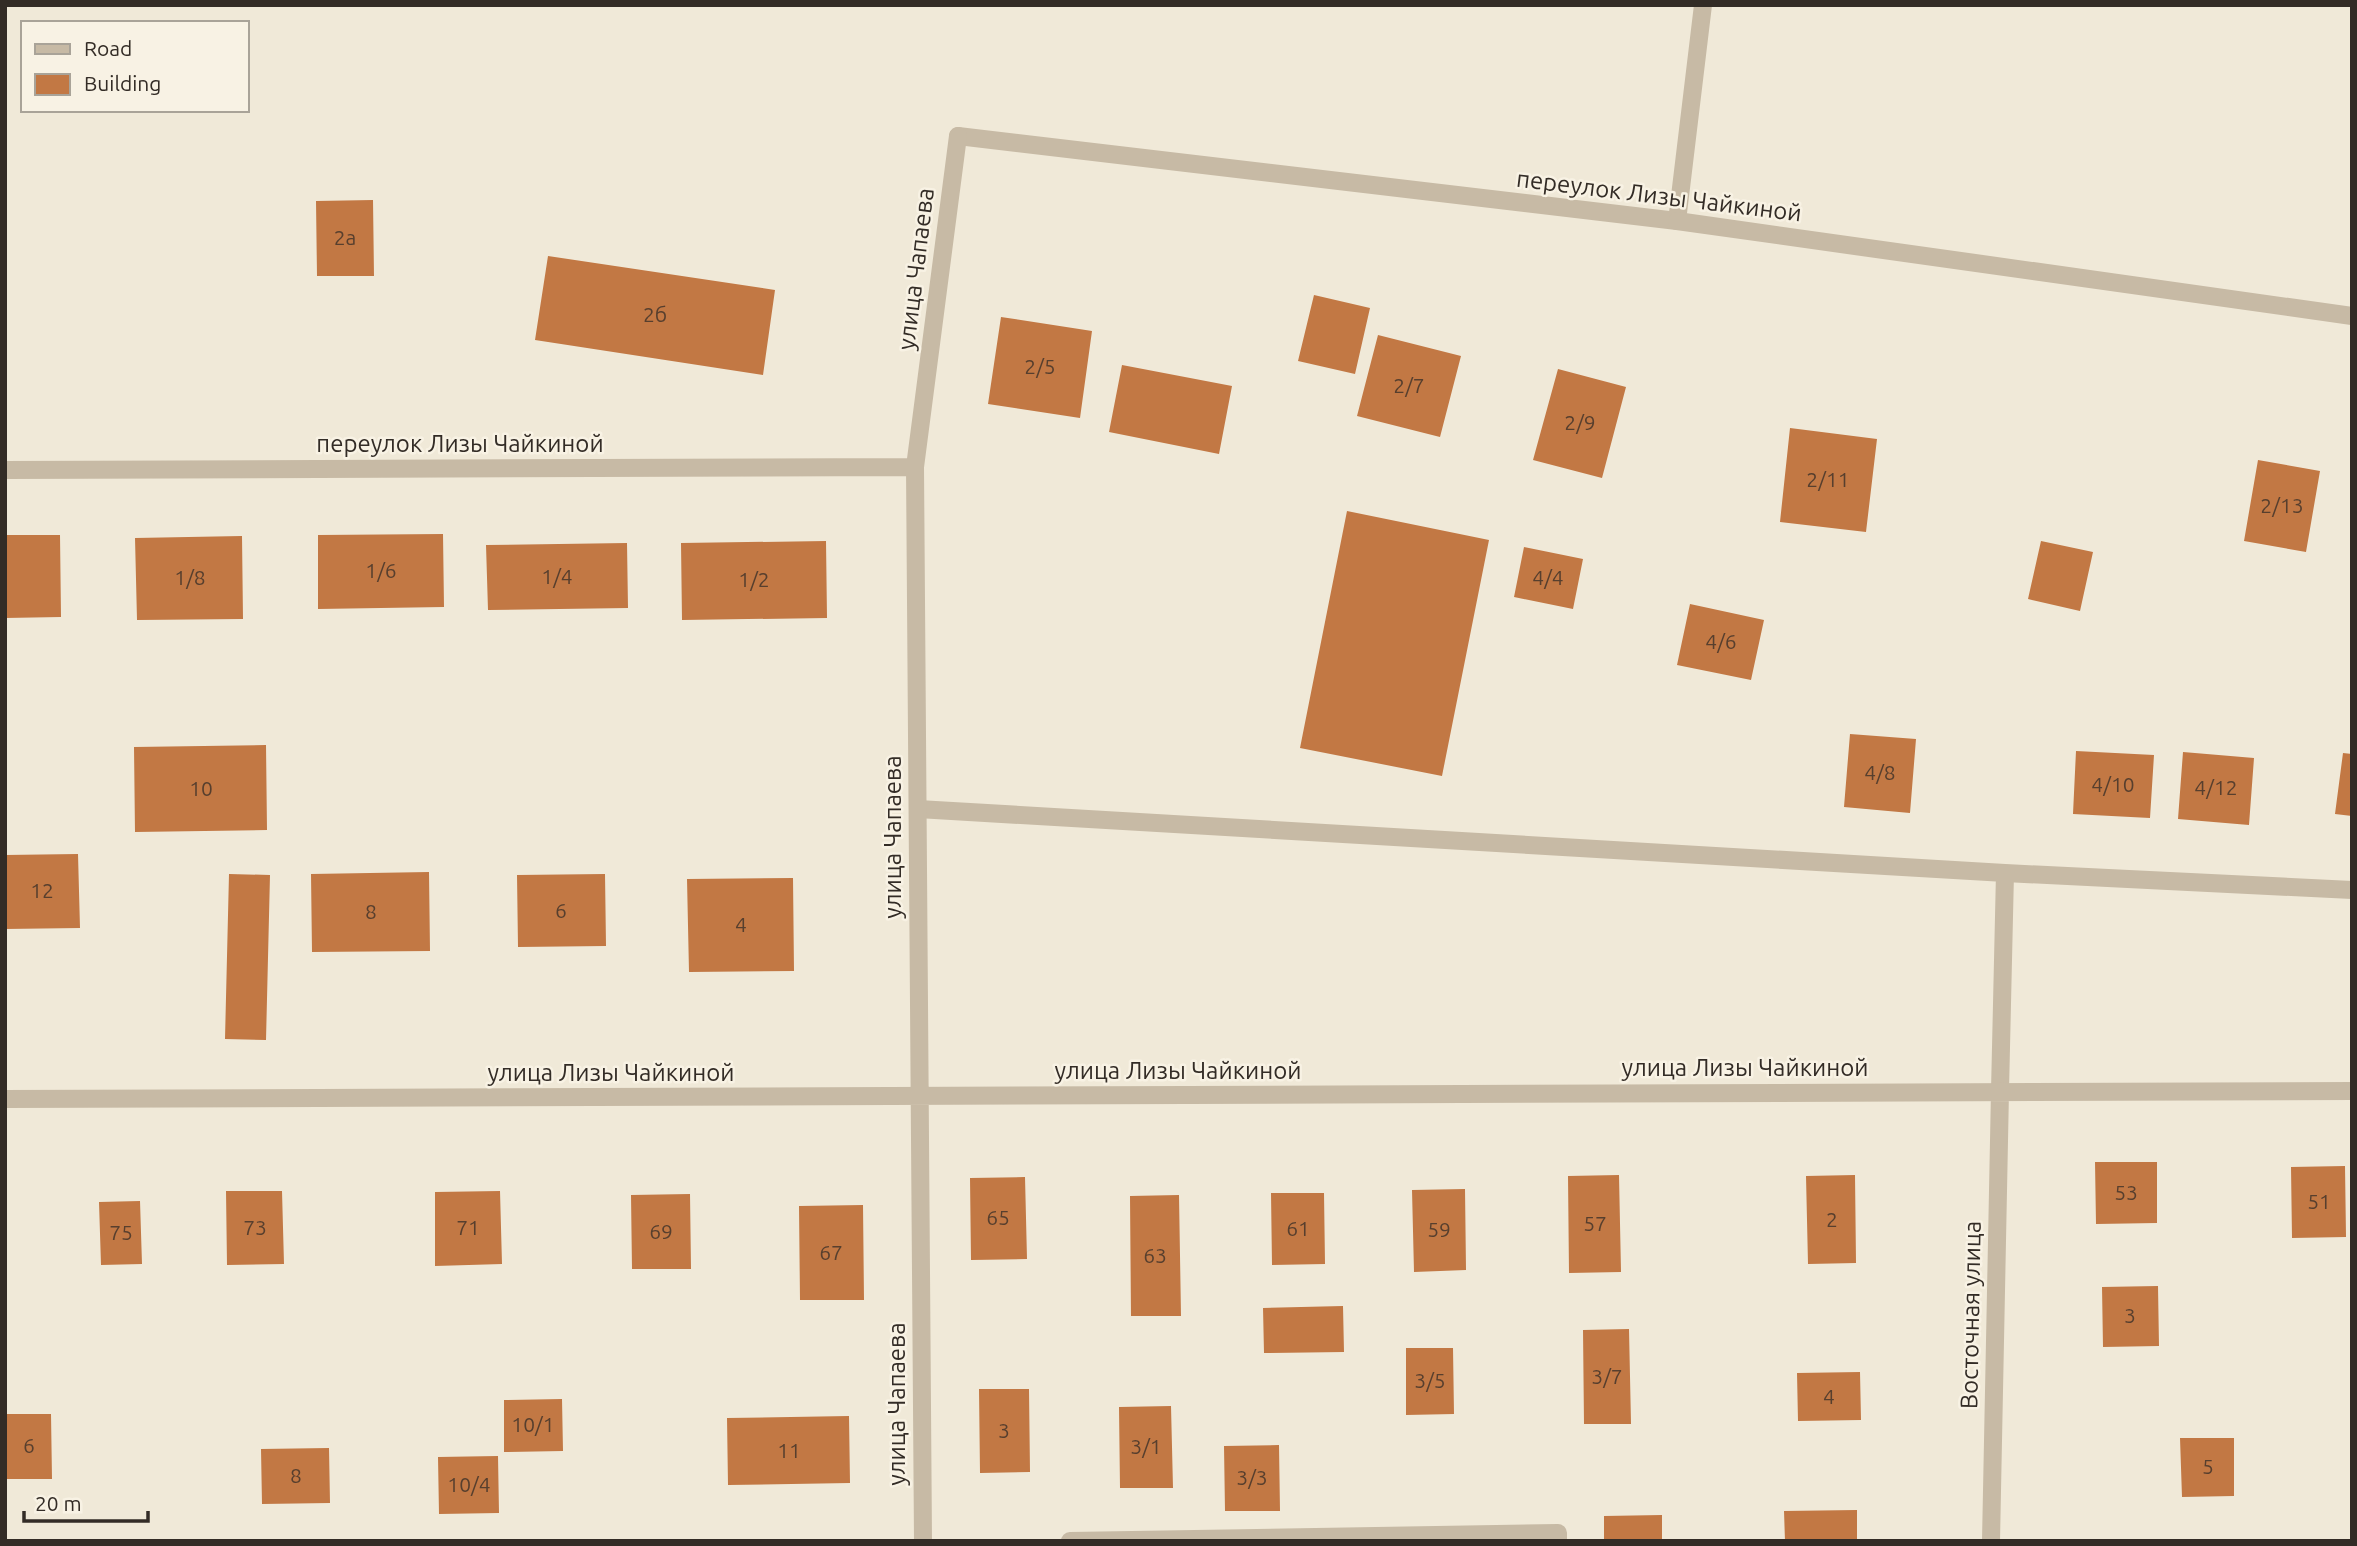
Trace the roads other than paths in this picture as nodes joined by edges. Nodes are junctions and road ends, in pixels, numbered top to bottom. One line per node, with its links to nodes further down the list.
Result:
1 (1703, 5): 3 (street)
2 (958, 136): 3 (street, переулок Лизы Чайкиной); 5 (street, улица Чапаева)
3 (1677, 221): 4 (street, переулок Лизы Чайкиной)
4 (2352, 316)
5 (915, 467): 6 (street, переулок Лизы Чайкиной); 7 (street, улица Чапаева)
6 (5, 470)
7 (918, 809): 8 (street); 12 (street, улица Чапаева)
8 (2005, 873): 9 (street); 10 (street, Восточная улица)
9 (2352, 890)
10 (2000, 1091): 11 (street, улица Лизы Чайкиной); 12 (street, улица Лизы Чайкиной); 17 (street, Восточная улица)
11 (2352, 1091)
12 (919, 1097): 13 (street, улица Лизы Чайкиной); 14 (street, улица Чапаева)
13 (5, 1099)
14 (923, 1541)
15 (1070, 1541): 16 (street)
16 (1558, 1541)
17 (1992, 1541)

